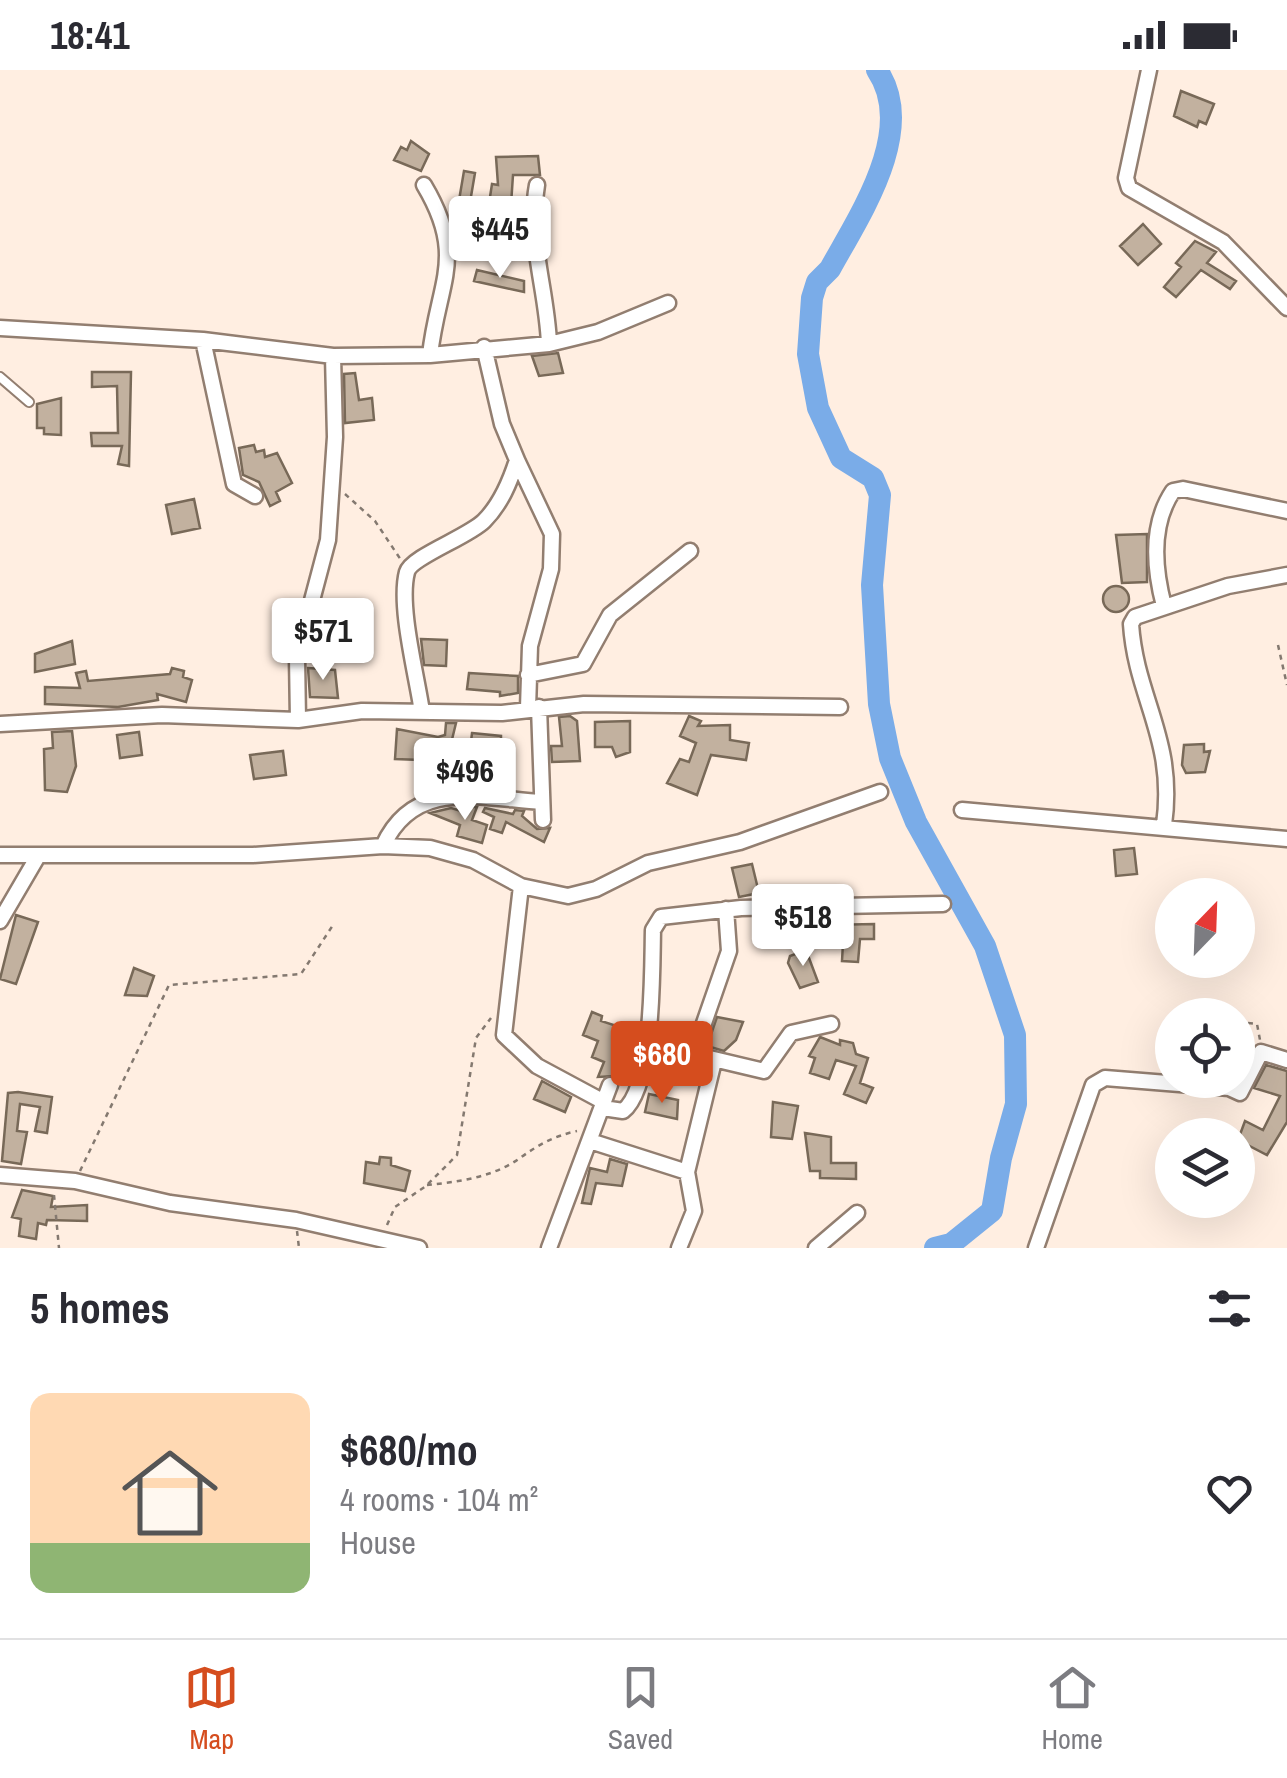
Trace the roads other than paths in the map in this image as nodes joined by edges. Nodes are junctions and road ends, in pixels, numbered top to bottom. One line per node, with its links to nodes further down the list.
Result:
1 (1148, 70): 5 (street)
2 (536, 184): 8 (street)
3 (424, 185): 10 (street)
4 (668, 303): 8 (street)
5 (1287, 308)
6 (0, 328): 7 (street)
7 (203, 340): 11 (street); 15 (street)
8 (548, 344): 9 (street)
9 (484, 347): 10 (street); 14 (street)
10 (430, 355): 11 (street)
11 (333, 356): 24 (street)
12 (0, 376): 13 (lane)
13 (28, 402)
14 (517, 460): 20 (street); 23 (street)
15 (256, 496)
16 (1287, 511): 19 (street)
17 (690, 551): 20 (street)
18 (1287, 575): 19 (street)
19 (1164, 606): 30 (street)
20 (528, 675): 22 (street)
21 (840, 707): 22 (street)
22 (534, 708): 23 (street); 27 (street)
23 (422, 712): 24 (street)
24 (298, 720): 25 (street)
25 (0, 724)
26 (880, 792): 35 (street)
27 (542, 802): 29 (street); 32 (street)
28 (962, 810): 30 (street)
29 (542, 820)
30 (1164, 825): 31 (street)
31 (1287, 839)
32 (384, 846): 34 (street); 35 (street)
33 (0, 856): 34 (street)
34 (38, 856): 38 (street)
35 (520, 886): 45 (street)
36 (943, 904): 37 (street)
37 (726, 909): 40 (street); 41 (street)
38 (0, 921)
39 (831, 1024): 43 (street)
40 (646, 1043): 41 (street); 45 (street)
41 (693, 1055): 43 (street)
42 (1287, 1060): 54 (street)
43 (714, 1061): 47 (street)
44 (610, 1085): 45 (street)
45 (603, 1105): 46 (street)
46 (593, 1134): 47 (street); 51 (street)
47 (686, 1172): 52 (street)
48 (0, 1175): 50 (street)
49 (857, 1213): 53 (street)
50 (419, 1248)
51 (550, 1248)
52 (680, 1248)
53 (816, 1248)
54 (1036, 1248)

